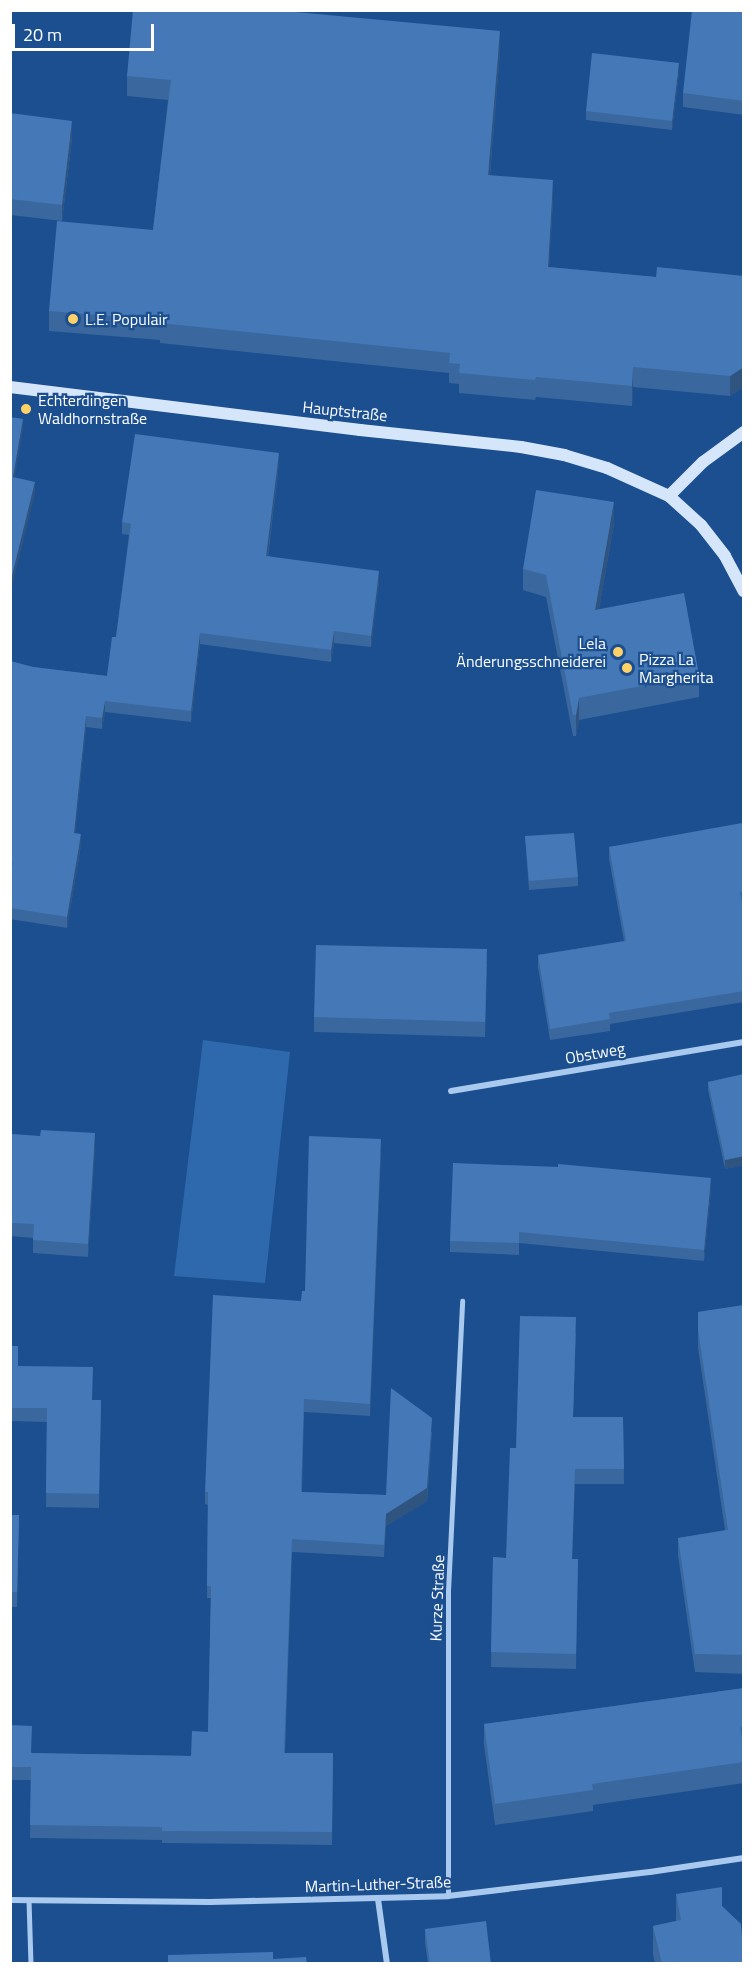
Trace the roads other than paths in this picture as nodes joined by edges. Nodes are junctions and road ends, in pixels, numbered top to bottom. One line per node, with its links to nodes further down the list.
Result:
1 (10, 387): 3 (main road, Hauptstraße)
2 (744, 432): 3 (main road)
3 (669, 496): 4 (main road)
4 (744, 591)
5 (744, 1042): 6 (street, Obstweg)
6 (451, 1091)
7 (462, 1301): 9 (lane, Kurze Straße)
8 (744, 1858): 9 (street, Martin-Luther-Straße)
9 (448, 1896): 10 (street, Martin-Luther-Straße)
10 (378, 1899): 12 (street, Martin-Luther-Straße); 14 (street)
11 (10, 1900): 12 (street, Martin-Luther-Straße)
12 (29, 1900): 13 (lane)
13 (31, 1964)
14 (387, 1964)

